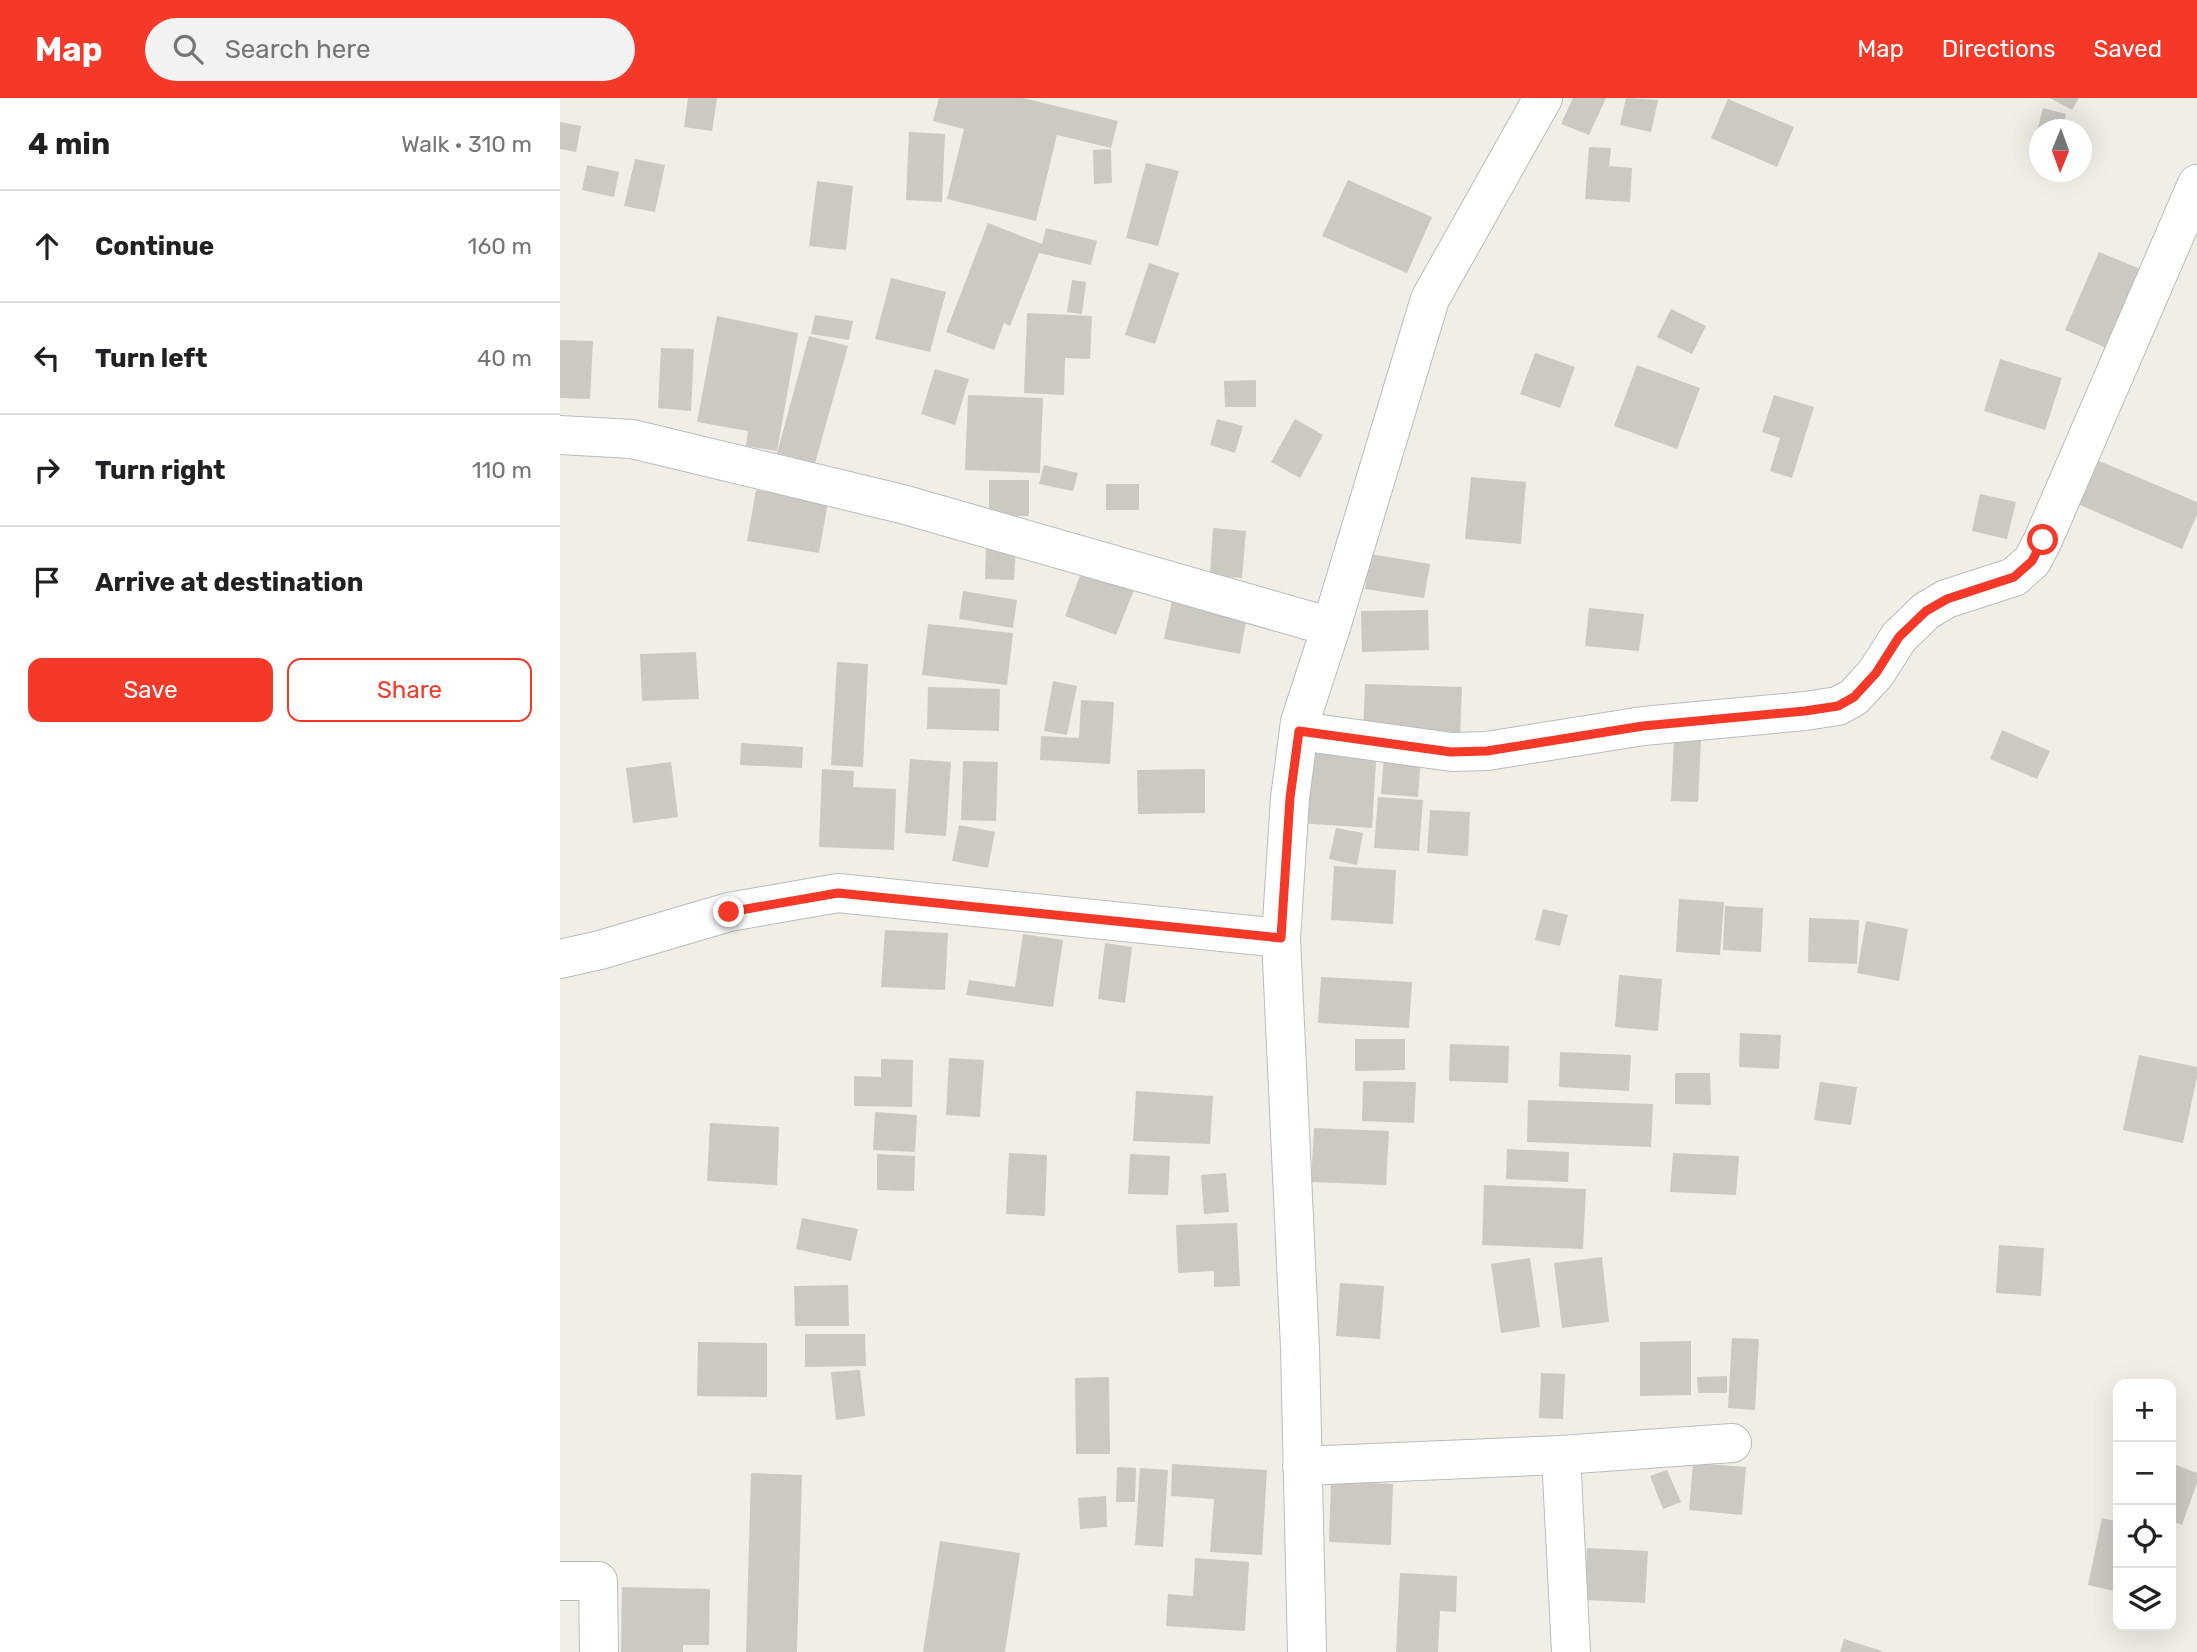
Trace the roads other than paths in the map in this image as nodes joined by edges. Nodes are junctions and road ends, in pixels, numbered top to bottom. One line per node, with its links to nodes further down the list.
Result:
1 (1543, 98): 4 (street)
2 (2197, 184): 5 (street)
3 (560, 435): 4 (street)
4 (1331, 627): 5 (street)
5 (1299, 731): 6 (street)
6 (1281, 938): 7 (street); 10 (street)
7 (560, 959)
8 (1732, 1443): 9 (street)
9 (1561, 1455): 10 (street); 14 (street)
10 (1302, 1466): 13 (street)
11 (560, 1581): 12 (street)
12 (598, 1652)
13 (1307, 1652)
14 (1571, 1652)

